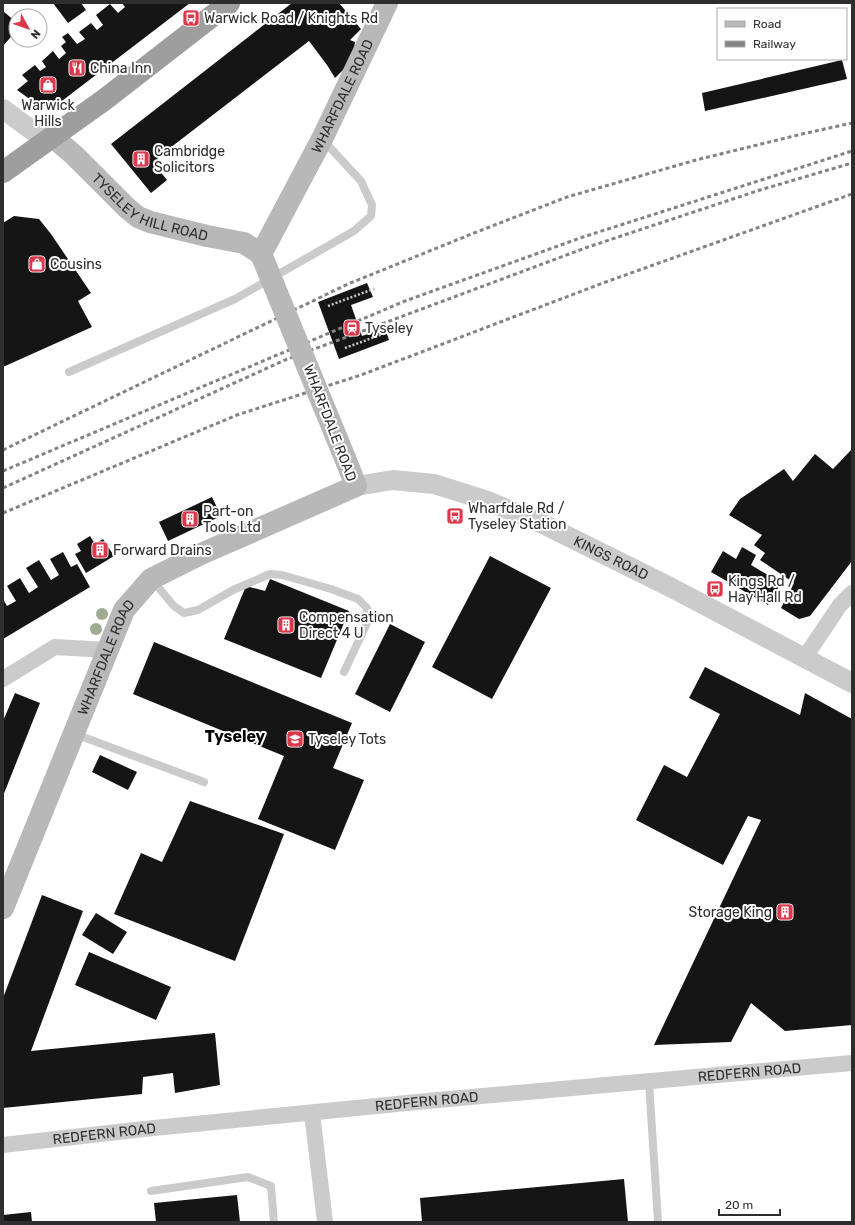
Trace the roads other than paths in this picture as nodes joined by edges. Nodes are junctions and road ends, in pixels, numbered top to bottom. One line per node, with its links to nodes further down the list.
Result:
1 (229, 3): 4 (highway)
2 (387, 3): 5 (main road, WHARFDALE ROAD)
3 (3, 109): 4 (street)
4 (53, 137): 6 (highway); 7 (main road, TYSELEY HILL ROAD)
5 (322, 139): 7 (main road, WHARFDALE ROAD); 8 (lane)
6 (3, 172)
7 (261, 254): 9 (main road, WHARFDALE ROAD, bridge)
8 (69, 372)
9 (356, 486): 10 (main road, WHARFDALE ROAD); 13 (street, KINGS ROAD)
10 (151, 580): 12 (main road, WHARFDALE ROAD); 14 (lane)
11 (852, 593): 13 (street)
12 (107, 650): 15 (street); 17 (main road, WHARFDALE ROAD)
13 (805, 657): 16 (street, KINGS ROAD)
14 (344, 672)
15 (3, 678)
16 (852, 682)
17 (74, 733): 18 (lane); 19 (main road, WHARFDALE ROAD)
18 (204, 782)
19 (3, 908)
20 (852, 1063): 21 (street, REDFERN ROAD)
21 (649, 1082): 22 (street, REDFERN ROAD); 27 (lane)
22 (312, 1113): 23 (street, REDFERN ROAD); 26 (street)
23 (3, 1145)
24 (151, 1191): 25 (lane)
25 (274, 1222)
26 (325, 1222)
27 (658, 1222)

